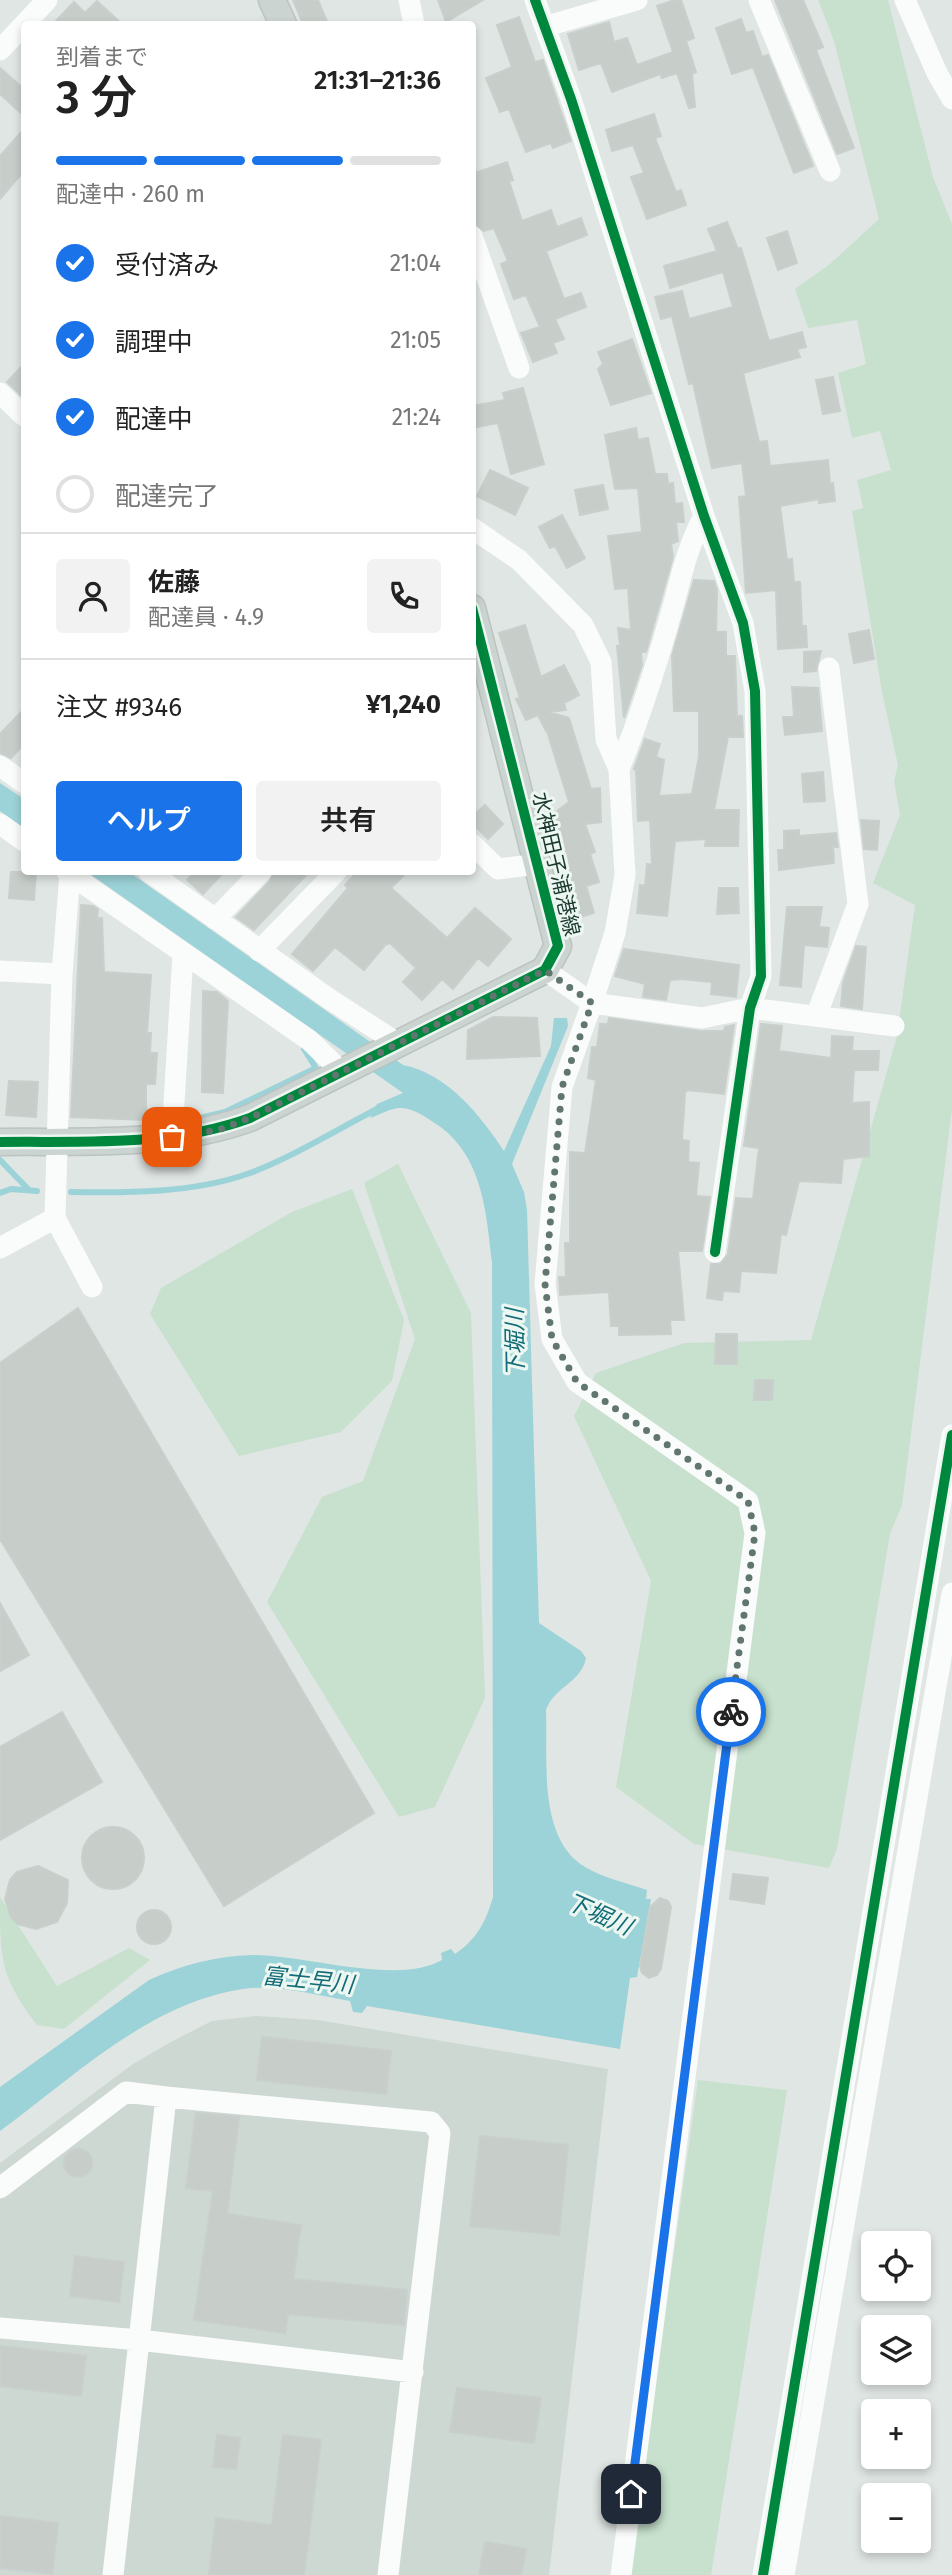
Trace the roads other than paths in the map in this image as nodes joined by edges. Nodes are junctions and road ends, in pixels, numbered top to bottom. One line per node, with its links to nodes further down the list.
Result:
1 (47, 0): 8 (street)
2 (272, 0): 9 (main road)
3 (409, 0): 10 (street)
4 (535, 0): 11 (street)
5 (636, 0): 11 (street)
6 (759, 0): 15 (street)
7 (905, 0): 14 (street)
8 (27, 21)
9 (282, 21)
10 (413, 21)
11 (547, 26): 20 (street)
12 (21, 28): 13 (street)
13 (0, 50)
14 (952, 99)
15 (830, 171)
16 (476, 247): 17 (street)
17 (519, 368)
18 (0, 393): 19 (street)
19 (21, 413)
20 (704, 516): 25 (street); 43 (street)
21 (476, 531): 25 (street)
22 (476, 624): 30 (main road, 水神田子浦港線)
23 (829, 668): 44 (street)
24 (0, 766): 26 (street)
25 (619, 769): 42 (street)
26 (21, 781)
27 (0, 824): 28 (street)
28 (21, 839)
29 (476, 848): 30 (street)
30 (538, 864): 39 (main road, 水神田子浦港線)
31 (68, 875): 41 (street)
32 (72, 875): 38 (street)
33 (153, 875): 36 (street)
34 (258, 875): 36 (street)
35 (333, 875): 37 (street)
36 (215, 919): 37 (street)
37 (259, 951): 46 (street)
38 (183, 954): 47 (street); 48 (street)
39 (545, 970): 42 (street); 46 (main road)
40 (0, 971): 41 (street)
41 (62, 974): 50 (street)
42 (592, 1003): 43 (street); 64 (street)
43 (750, 1008): 44 (street); 53 (street)
44 (817, 1014): 45 (street)
45 (894, 1026)
46 (395, 1046): 47 (main road)
47 (348, 1069): 48 (main road)
48 (172, 1137): 50 (main road)
49 (0, 1142): 50 (main road)
50 (55, 1142): 51 (street)
51 (55, 1218): 52 (street); 54 (street)
52 (0, 1248)
53 (716, 1252)
54 (92, 1287)
55 (952, 1435): 65 (street)
56 (952, 1593): 66 (street)
57 (166, 2097): 58 (street); 60 (street); 61 (street)
58 (0, 2188)
59 (0, 2328): 60 (street)
60 (139, 2340): 61 (street); 62 (street)
61 (413, 2372): 63 (street)
62 (113, 2575)
63 (388, 2575)
64 (621, 2575)
65 (763, 2575)
66 (785, 2575)

